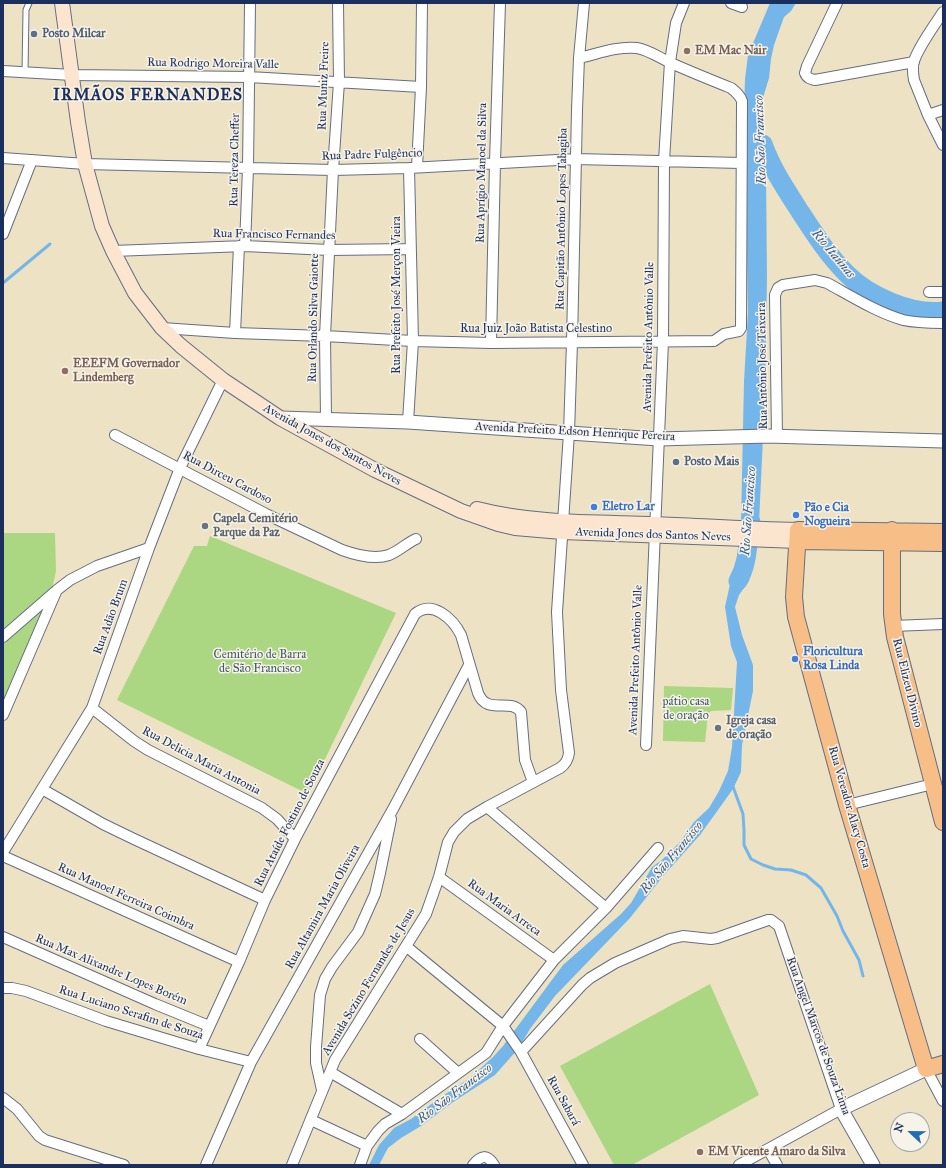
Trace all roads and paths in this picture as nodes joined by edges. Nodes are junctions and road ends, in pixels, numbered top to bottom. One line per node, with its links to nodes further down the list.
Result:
1 (29, 3): 17 (lane)
2 (62, 3): 18 (main road, Avenida Jones dos Santos Neves)
3 (250, 3): 19 (street, Rua Tereza Cheffer)
4 (338, 3): 20 (street, Rua Muniz Freire)
5 (422, 3): 21 (street, Rua Prefeito José Merçon Vieira)
6 (500, 3): 29 (street, Rua Aprígio Manoel da Silva)
7 (584, 3): 13 (street, Rua Capitão Antônio Lopes Tabagiba)
8 (684, 3): 14 (street, Avenida Prefeito Antônio Valle)
9 (731, 3): 11 (street)
10 (837, 3): 15 (street)
11 (742, 7)
12 (943, 12): 15 (street)
13 (579, 58): 14 (street); 26 (street, Rua Capitão Antônio Lopes Tabagiba)
14 (670, 62): 28 (street, Avenida Prefeito Antônio Valle); 30 (street)
15 (914, 62): 23 (street)
16 (3, 71): 17 (street, Rua Rodrigo Moreira Valle)
17 (25, 72): 18 (street, Rua Rodrigo Moreira Valle)
18 (72, 75): 19 (street, Rua Rodrigo Moreira Valle); 31 (main road, Avenida Jones dos Santos Neves)
19 (249, 77): 20 (street, Rua Rodrigo Moreira Valle); 33 (street, Rua Tereza Cheffer)
20 (339, 82): 21 (street, Rua Rodrigo Moreira Valle); 34 (street, Rua Muniz Freire)
21 (421, 87): 32 (street, Rua Prefeito José Merçon Vieira)
22 (943, 110): 23 (street)
23 (928, 115): 24 (street)
24 (943, 145)
25 (3, 158): 27 (street, Rua Padre Fulgêncio)
26 (576, 158): 28 (street, Rua Padre Fulgêncio); 29 (street, Rua Padre Fulgêncio); 48 (street, Rua Capitão Antônio Lopes Tabagiba)
27 (32, 160): 31 (street, Rua Padre Fulgêncio); 35 (street)
28 (664, 161): 30 (street, Rua Padre Fulgêncio); 47 (street, Avenida Prefeito Antônio Valle)
29 (495, 162): 32 (street, Rua Padre Fulgêncio); 49 (street, Rua Aprígio Manoel da Silva)
30 (741, 163): 47 (street, Rua Juiz João Batista Celestino)
31 (85, 164): 33 (street, Rua Padre Fulgêncio); 39 (main road, Avenida Jones dos Santos Neves)
32 (413, 167): 34 (street, Rua Padre Fulgêncio); 37 (street, Rua Prefeito José Merçon Vieira)
33 (248, 168): 34 (street, Rua Padre Fulgêncio); 36 (street, Rua Tereza Cheffer)
34 (333, 170): 38 (street, Rua Orlando Silva Gaiotte)
35 (3, 234)
36 (242, 246): 38 (street, Rua Francisco Fernandes); 39 (street, Rua Francisco Fernandes); 44 (street, Rua Tereza Cheffer)
37 (410, 249): 38 (street, Rua Francisco Fernandes); 46 (street, Rua Prefeito José Merçon Vieira)
38 (328, 250): 45 (street, Rua Orlando Silva Gaiotte)
39 (113, 251): 43 (main road, Avenida Jones dos Santos Neves)
40 (929, 292): 41 (street)
41 (943, 292)
42 (943, 323): 56 (street, Rua Antônio José Teixeira)
43 (162, 328): 44 (street, Rua Juiz João Batista Celestino); 50 (main road, Avenida Jones dos Santos Neves)
44 (235, 333): 45 (street, Rua Juiz João Batista Celestino)
45 (325, 336): 46 (street, Rua Juiz João Batista Celestino); 52 (street, Rua Orlando Silva Gaiotte)
46 (412, 341): 49 (street, Rua Juiz João Batista Celestino); 53 (street, Rua Prefeito José Merçon Vieira)
47 (663, 341): 48 (street, Rua Juiz João Batista Celestino); 57 (street, Avenida Prefeito Antônio Valle)
48 (572, 342): 49 (street, Rua Juiz João Batista Celestino); 54 (street, Rua Capitão Antônio Lopes Tabagiba)
49 (491, 343)
50 (223, 380): 51 (main road, Avenida Jones dos Santos Neves); 59 (street, Rua Adão Brum)
51 (280, 418): 52 (street, Avenida Prefeito Edson Henrique Pereira); 60 (main road, Avenida Jones dos Santos Neves)
52 (326, 419): 53 (street, Avenida Prefeito Edson Henrique Pereira)
53 (408, 422): 54 (street, Avenida Prefeito Edson Henrique Pereira)
54 (569, 433): 57 (street, Avenida Prefeito Edson Henrique Pereira); 60 (street, Rua Capitão Antônio Lopes Tabagiba)
55 (115, 435): 59 (street, Rua Dirceu Cardoso)
56 (772, 437): 57 (street, Avenida Prefeito Edson Henrique Pereira); 58 (street, Avenida Prefeito Edson Henrique Pereira)
57 (659, 438): 61 (street, Avenida Prefeito Antônio Valle)
58 (943, 441)
59 (180, 468): 65 (street, Rua Dirceu Cardoso); 67 (street, Rua Adão Brum)
60 (562, 527): 61 (main road, Avenida Jones dos Santos Neves); 76 (street, Rua Capitão Antônio Lopes Tabagiba)
61 (655, 530): 63 (main road, Avenida Jones dos Santos Neves); 75 (street, Avenida Prefeito Antônio Valle)
62 (943, 532): 64 (main road, Avenida Jones dos Santos Neves)
63 (798, 535): 64 (main road, Avenida Jones dos Santos Neves); 79 (main road, Rua Vereador Alacy Costa)
64 (892, 536): 66 (main road, Avenida Jones dos Santos Neves); 70 (main road, Rua Elizeu Divino)
65 (416, 538)
66 (943, 543)
67 (150, 548): 68 (street); 73 (street, Rua Adão Brum)
68 (57, 590): 71 (street); 74 (street)
69 (943, 624): 70 (street)
70 (893, 626): 77 (main road, Rua Elizeu Divino)
71 (3, 637)
72 (469, 665): 76 (street); 81 (street, Rua Altamira Maria Oliveira); 83 (street, Rua Ataíde Fostino de Souza)
73 (92, 708): 78 (street, Rua Adão Brum); 83 (street, Rua Delicia Maria Antonia)
74 (3, 715)
75 (646, 745)
76 (533, 782): 80 (street, Avenida Sezino Fernandes de Jesus)
77 (933, 784): 79 (street); 82 (main road, Rua Elizeu Divino)
78 (42, 789): 85 (street, Rua Adão Brum); 88 (street)
79 (847, 805): 102 (main road, Rua Vereador Alacy Costa)
80 (487, 807): 87 (street, Avenida Sezino Fernandes de Jesus); 89 (street)
81 (393, 809): 100 (street, Rua Altamira Maria Oliveira); 105 (street)
82 (943, 822)
83 (295, 839): 88 (street, Rua Ataíde Fostino de Souza)
84 (658, 848): 89 (street)
85 (3, 852)
86 (3, 856): 93 (street, Rua Manoel Ferreira Coimbra)
87 (439, 877): 91 (street, Avenida Sezino Fernandes de Jesus); 92 (street, Rua Maria Arreca)
88 (265, 900): 93 (street, Rua Ataíde Fostino de Souza)
89 (606, 908): 92 (street)
90 (3, 937): 95 (street, Rua Max Alixandre Lopes Borém)
91 (407, 947): 96 (street); 103 (street, Avenida Sezino Fernandes de Jesus)
92 (554, 960): 96 (street)
93 (239, 962): 95 (street, Rua Ataíde Fostino de Souza)
94 (3, 988): 98 (street, Rua Luciano Serafim de Souza)
95 (209, 1026): 98 (street, Rua Ataíde Fostino de Souza)
96 (505, 1029): 99 (street); 104 (street)
97 (420, 1039): 104 (street)
98 (198, 1049): 100 (street, Rua Luciano Serafim de Souza)
99 (520, 1051): 108 (street, Rua Angel Marcos de Souza Lima); 119 (street, Rua Sabará)
100 (251, 1062): 115 (street, Rua Altamira Maria Oliveira)
101 (943, 1064): 102 (main road)
102 (926, 1069): 107 (street); 108 (street)
103 (330, 1072): 105 (street, Avenida Sezino Fernandes de Jesus); 109 (street)
104 (458, 1072): 109 (street)
105 (322, 1090): 110 (street, Avenida Sezino Fernandes de Jesus)
106 (3, 1098): 114 (street)
107 (943, 1101)
108 (841, 1109): 112 (street); 122 (street, Rua Angel Marcos de Souza Lima)
109 (402, 1114): 111 (street)
110 (311, 1120): 111 (street); 116 (street, Avenida Sezino Fernandes de Jesus)
111 (367, 1146): 117 (street)
112 (768, 1149): 120 (street); 121 (street)
113 (475, 1162): 118 (street)
114 (124, 1165)
115 (206, 1165)
116 (292, 1165)
117 (360, 1165)
118 (494, 1165)
119 (583, 1165)
120 (738, 1165)
121 (777, 1165)
122 (873, 1165)

